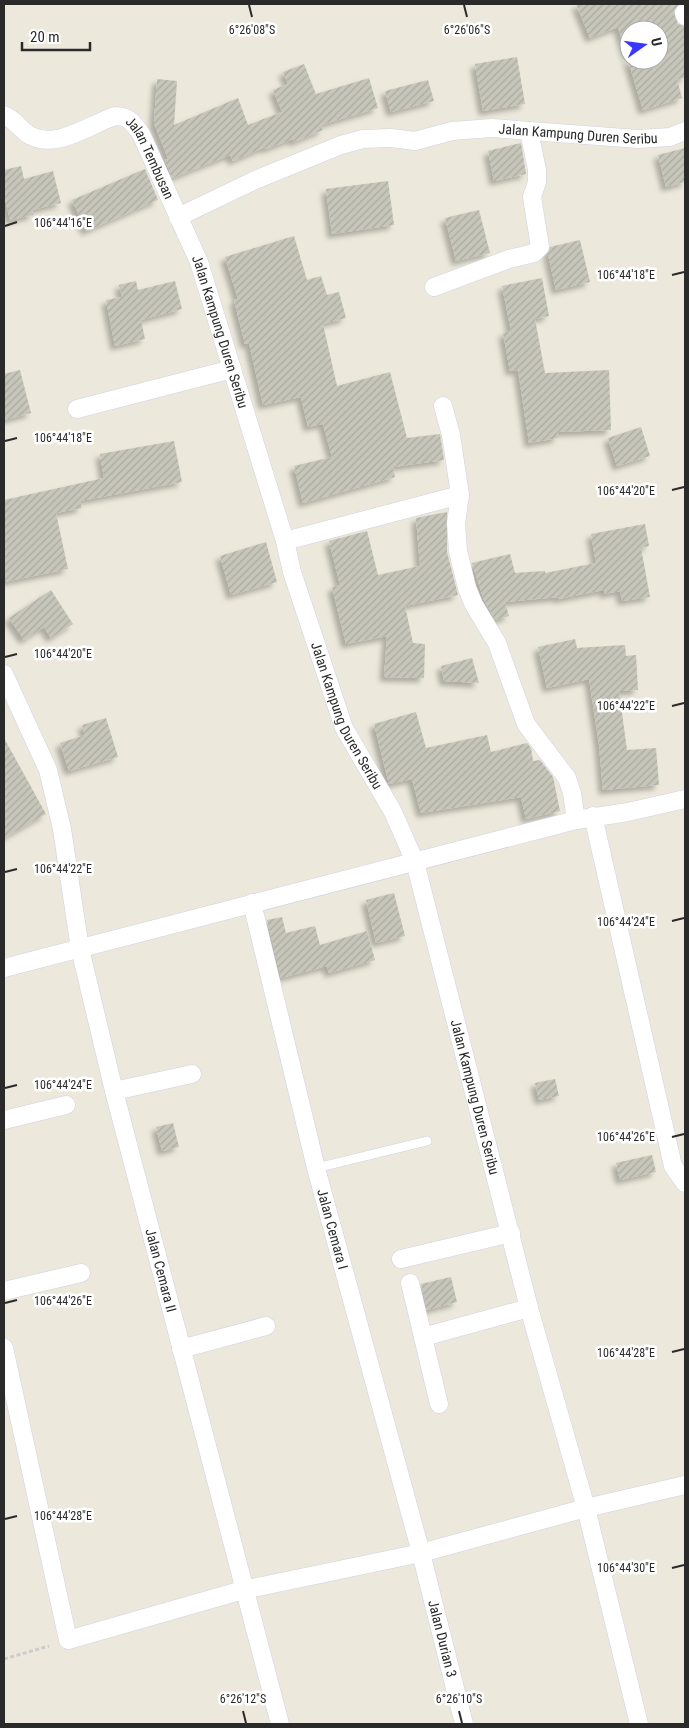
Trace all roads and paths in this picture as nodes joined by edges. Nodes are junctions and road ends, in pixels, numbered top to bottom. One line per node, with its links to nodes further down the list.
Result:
1 (4, 116): 4 (street, Jalan Tembusan)
2 (529, 131): 3 (street, Jalan Kampung Duren Seribu); 4 (street, Jalan Kampung Duren Seribu); 5 (street)
3 (685, 131)
4 (178, 217): 6 (street, Jalan Kampung Duren Seribu)
5 (434, 287)
6 (232, 369): 8 (street); 10 (street, Jalan Kampung Duren Seribu)
7 (443, 406): 9 (street)
8 (77, 409)
9 (460, 495): 10 (street); 13 (street)
10 (285, 542): 14 (street, Jalan Kampung Duren Seribu)
11 (4, 674): 16 (street, Jalan Cemara II)
12 (685, 799): 13 (street)
13 (584, 818): 14 (street); 24 (street)
14 (415, 862): 15 (street); 25 (street, Jalan Kampung Duren Seribu)
15 (252, 903): 16 (street); 23 (street, Jalan Cemara I)
16 (80, 949): 17 (street); 19 (street, Jalan Cemara II)
17 (4, 968)
18 (192, 1074): 19 (street)
19 (114, 1091): 34 (street, Jalan Cemara II)
20 (66, 1105): 21 (street)
21 (4, 1120)
22 (427, 1141): 23 (lane)
23 (316, 1168): 38 (street, Jalan Cemara I)
24 (685, 1184)
25 (511, 1233): 26 (street); 30 (street, Jalan Kampung Duren Seribu)
26 (401, 1259)
27 (81, 1273): 29 (street)
28 (410, 1283): 32 (street)
29 (4, 1291)
30 (529, 1308): 32 (street); 37 (street, Jalan Kampung Duren Seribu)
31 (266, 1326): 34 (street)
32 (423, 1336): 35 (street)
33 (4, 1348): 40 (street)
34 (181, 1349): 39 (street, Jalan Cemara II)
35 (439, 1404)
36 (685, 1485): 37 (street)
37 (586, 1508): 38 (street); 44 (street, Jalan Kampung Duren Seribu)
38 (422, 1553): 39 (street); 43 (street, Jalan Durian 3)
39 (243, 1590): 40 (street); 42 (street, Jalan Cemara II)
40 (68, 1640): 41 (path)
41 (4, 1659)
42 (280, 1724)
43 (464, 1724)
44 (639, 1724)

